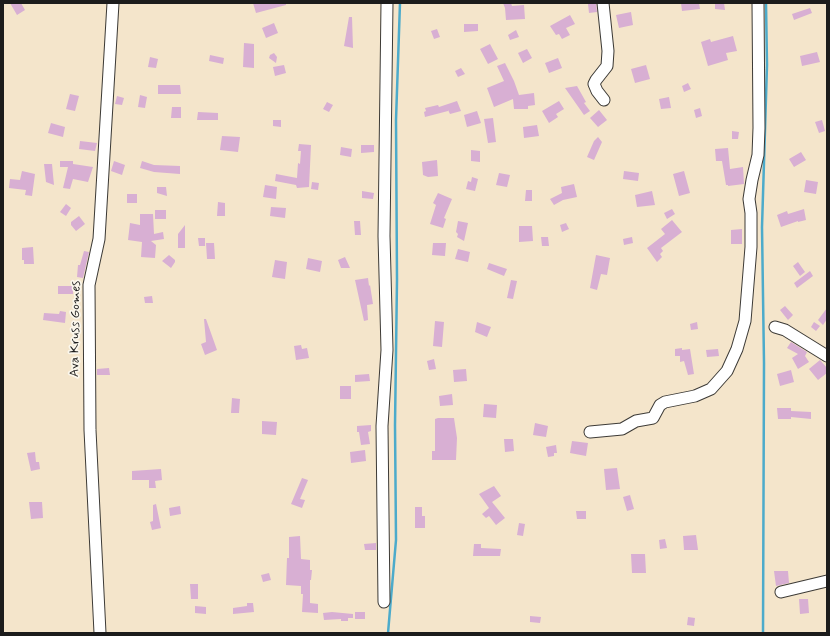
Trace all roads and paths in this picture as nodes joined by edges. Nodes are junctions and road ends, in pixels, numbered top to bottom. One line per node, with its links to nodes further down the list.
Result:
1 (113, 3): 12 (street, Ava Kruss Gomes)
2 (387, 3): 11 (street)
3 (602, 3): 5 (street)
4 (758, 3): 8 (street)
5 (604, 100)
6 (775, 327): 7 (street)
7 (827, 356)
8 (590, 432)
9 (827, 582): 10 (street)
10 (781, 592)
11 (384, 602)
12 (100, 633)

